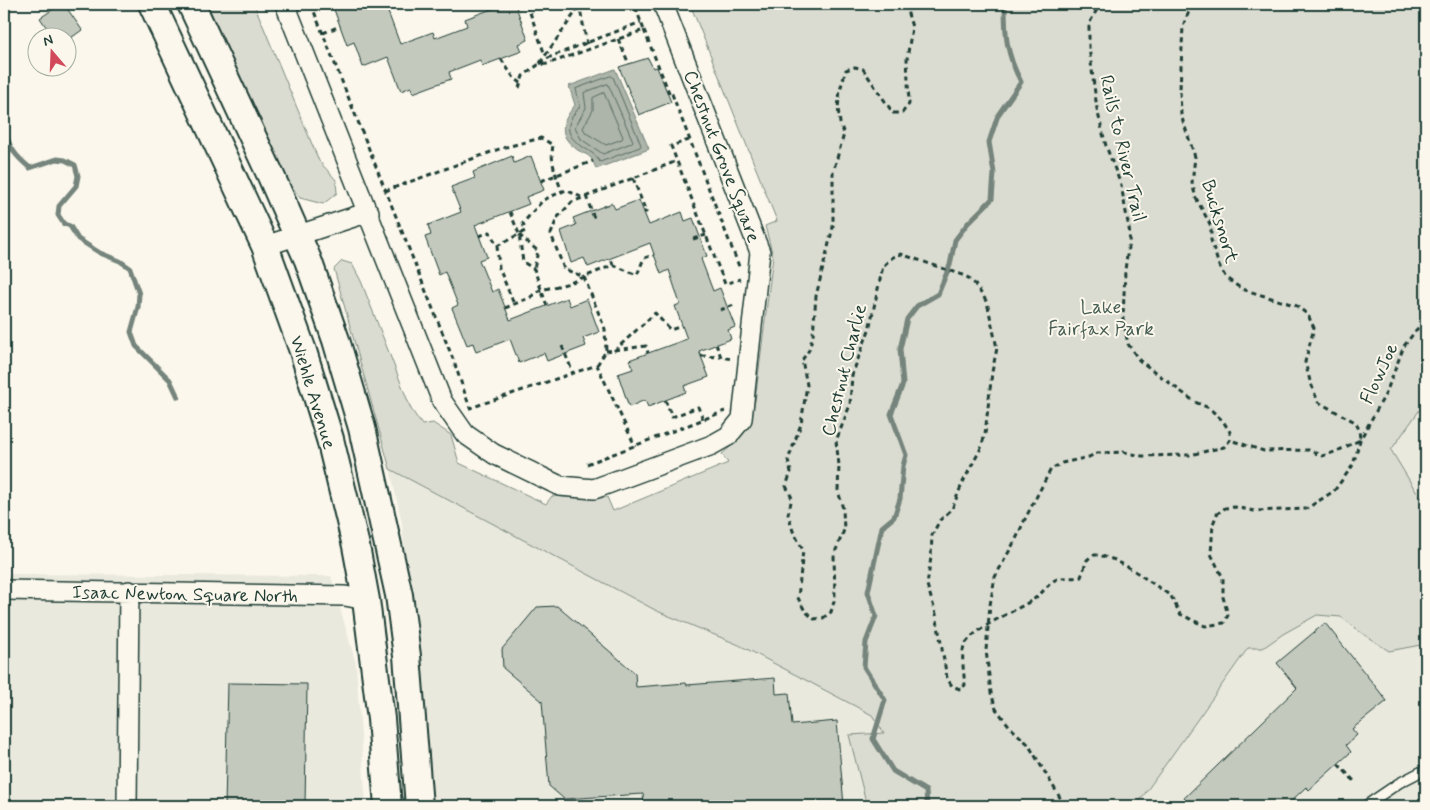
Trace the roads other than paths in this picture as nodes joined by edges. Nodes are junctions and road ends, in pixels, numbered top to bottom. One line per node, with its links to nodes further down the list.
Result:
1 (152, 4): 7 (main road, Wiehle Avenue)
2 (191, 4): 6 (main road, Wiehle Avenue)
3 (285, 4): 5 (street, Chestnut Grove Square)
4 (663, 4): 5 (street, Chestnut Grove Square)
5 (369, 212): 6 (street)
6 (298, 236): 7 (street); 14 (main road, Wiehle Avenue)
7 (265, 246): 10 (main road, Wiehle Avenue)
8 (4, 590): 9 (street, Isaac Newton Square North)
9 (130, 591): 10 (street, Isaac Newton Square North); 12 (street)
10 (366, 600): 13 (main road, Wiehle Avenue)
11 (1426, 770): 15 (lane)
12 (127, 806)
13 (388, 806)
14 (419, 806)
15 (1366, 806)

